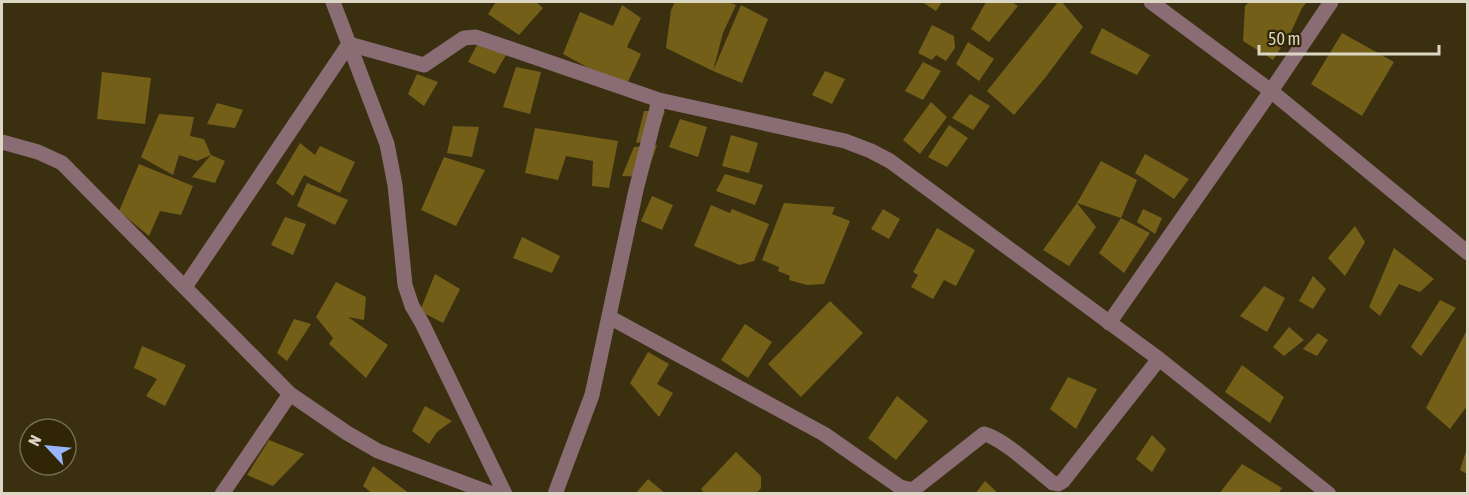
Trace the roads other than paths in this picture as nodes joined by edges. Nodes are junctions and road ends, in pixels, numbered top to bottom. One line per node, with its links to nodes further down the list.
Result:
1 (333, 2): 4 (street)
2 (1151, 2): 5 (street)
3 (1331, 2): 5 (street)
4 (349, 44): 6 (street); 9 (street); 16 (street)
5 (1271, 91): 8 (street); 11 (street)
6 (660, 100): 10 (street); 11 (street)
7 (2, 142): 9 (street)
8 (1467, 253)
9 (185, 287): 13 (street)
10 (609, 316): 12 (street); 17 (street)
11 (1109, 323): 12 (street)
12 (1159, 359): 18 (street)
13 (290, 394): 14 (street); 15 (street)
14 (222, 494)
15 (493, 494)
16 (506, 494)
17 (555, 494)
18 (1329, 494)

